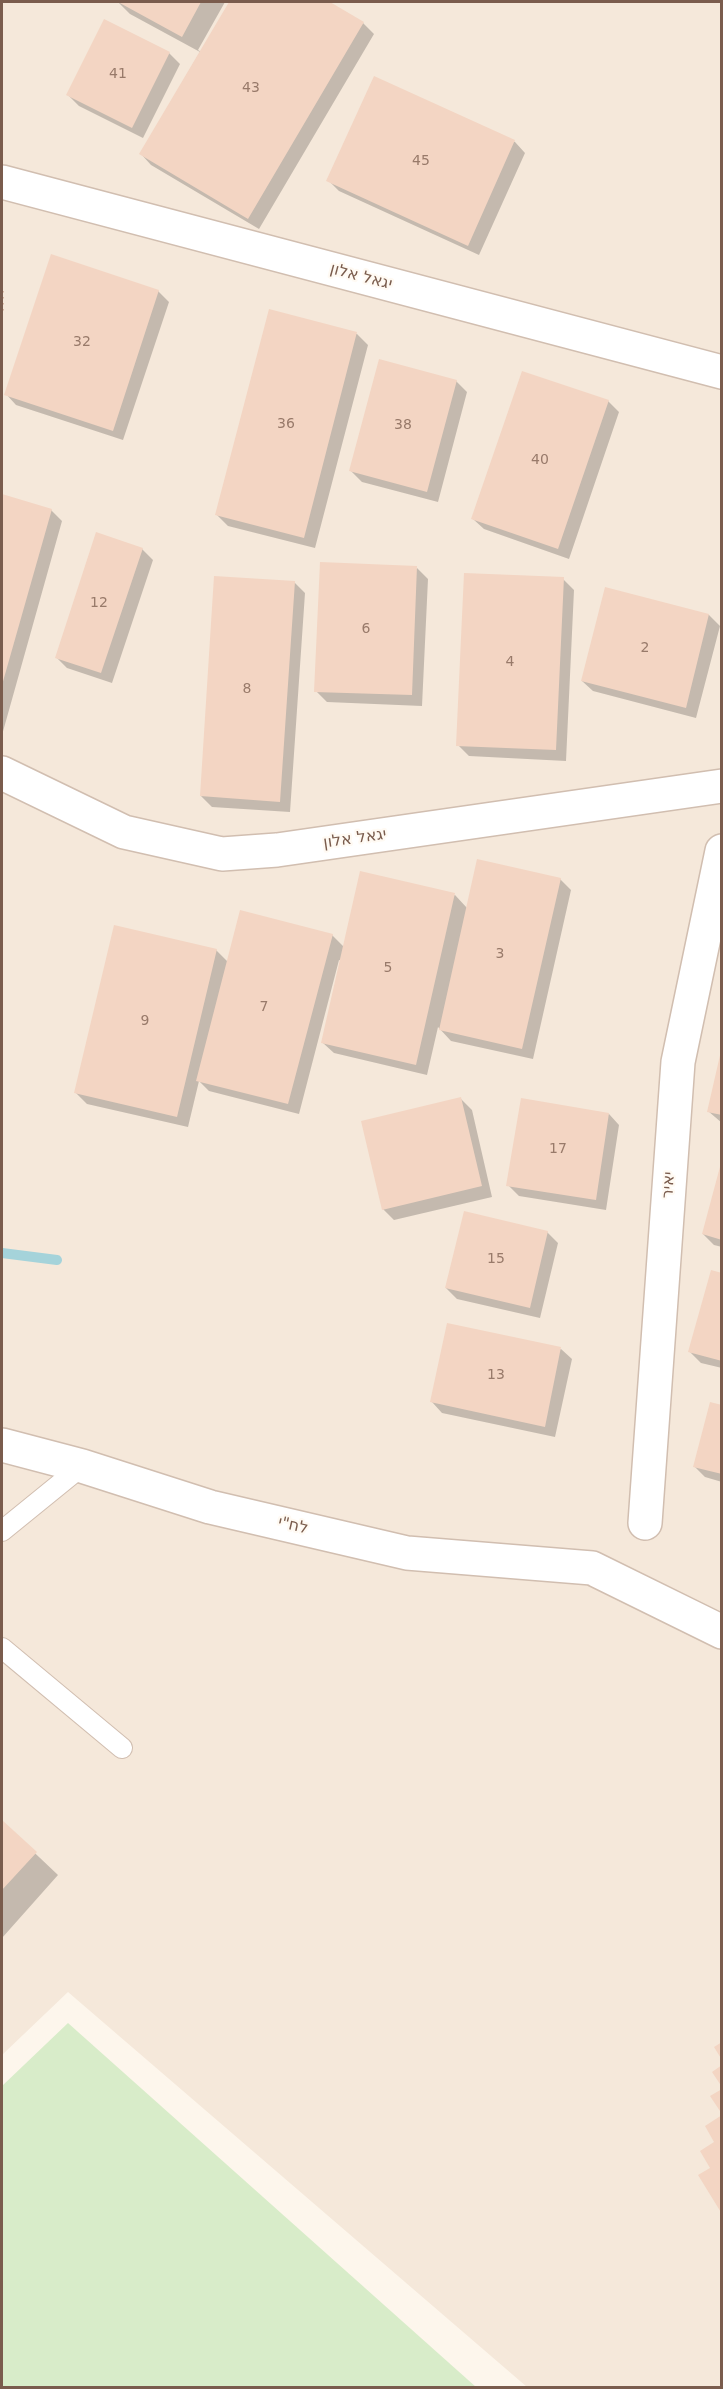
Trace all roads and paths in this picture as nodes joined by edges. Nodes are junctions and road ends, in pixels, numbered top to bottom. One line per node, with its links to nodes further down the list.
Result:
1 (2, 182): 4 (street, יגאל אלון)
2 (2, 291): 3 (path)
3 (2, 313)
4 (722, 372)
5 (2, 773): 6 (street, יגאל אלון)
6 (722, 786)
7 (722, 851): 8 (street, יאיר)
8 (711, 946): 11 (street, יאיר)
9 (2, 1445): 10 (street, לח"י)
10 (82, 1466): 12 (lane); 13 (street, לח"י)
11 (645, 1523)
12 (2, 1531)
13 (722, 1632)
14 (2, 1648): 15 (lane)
15 (122, 1748)

